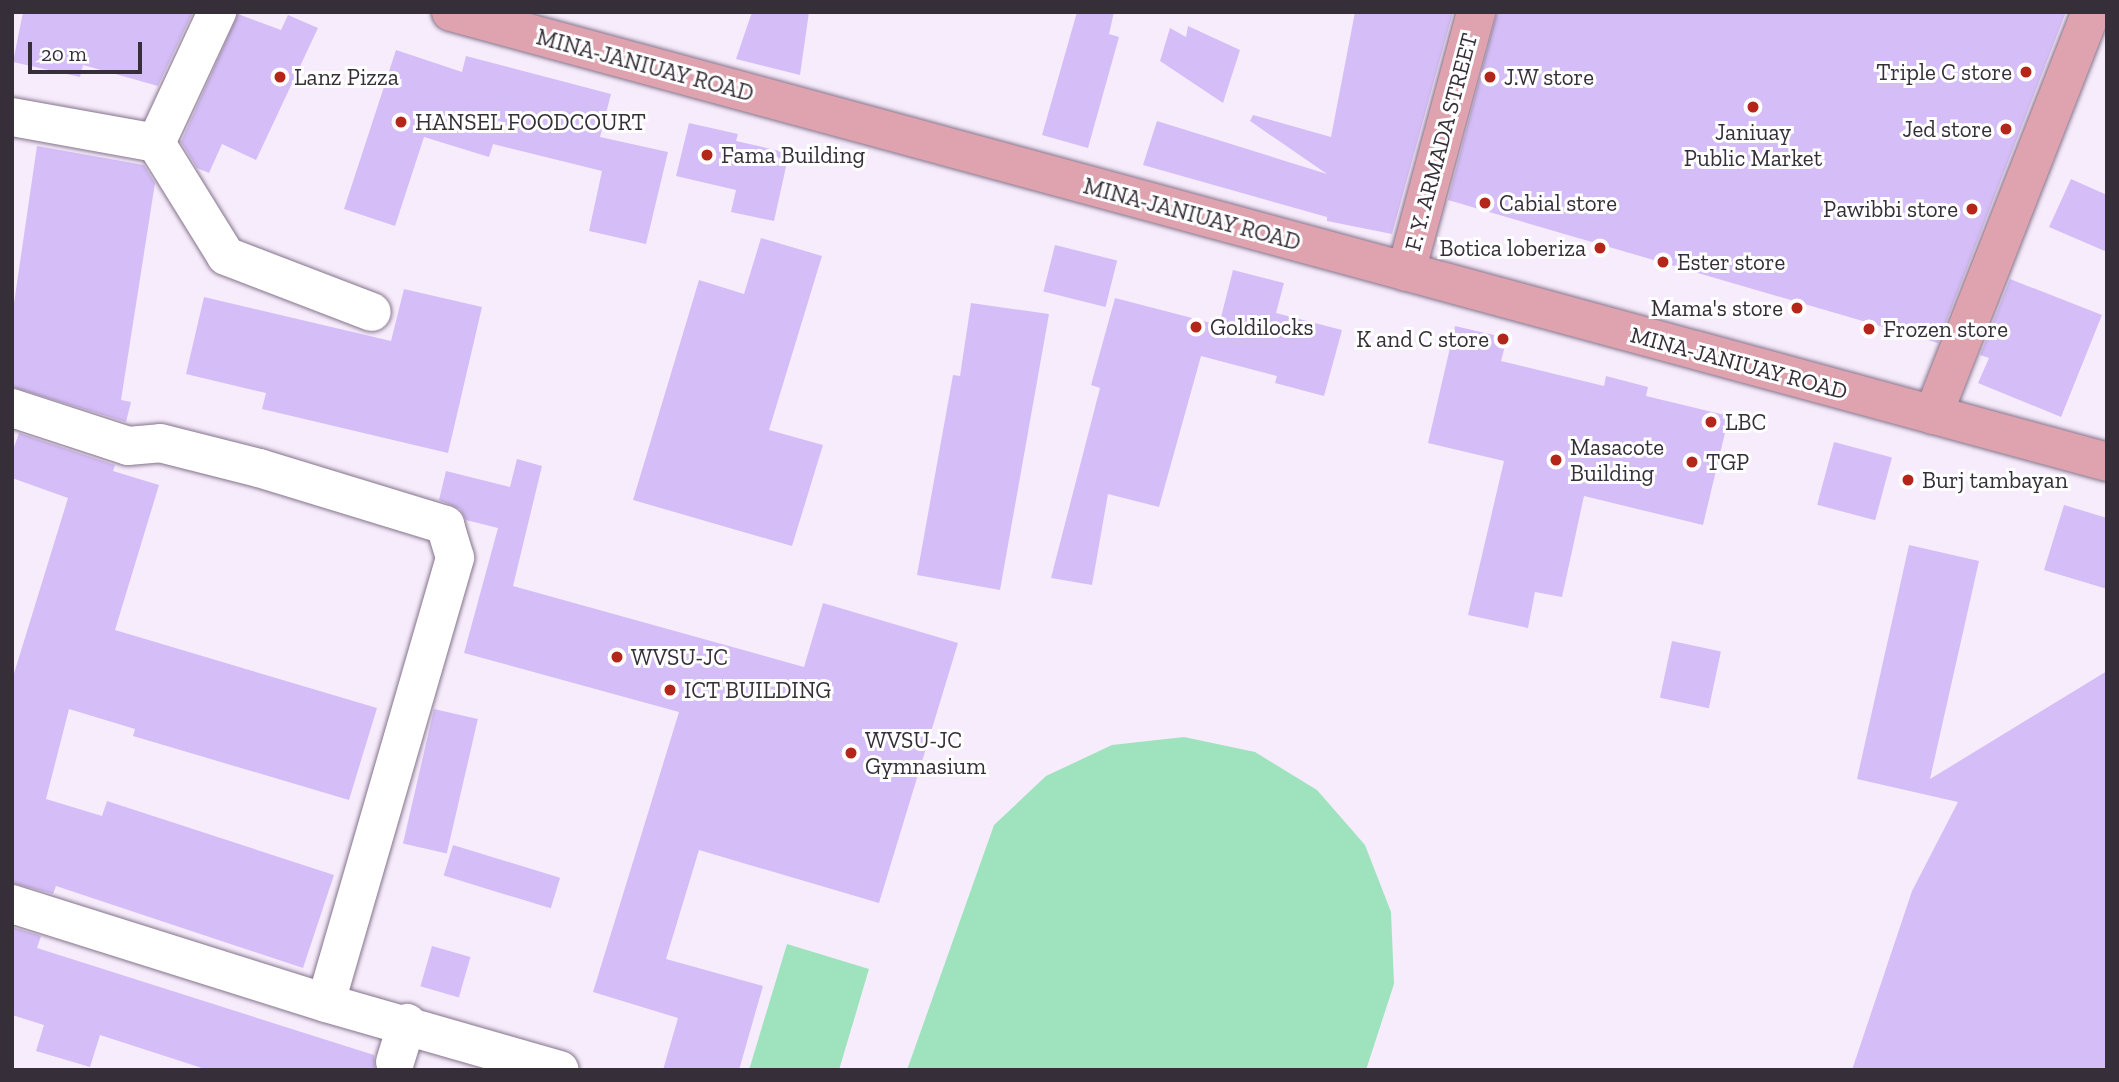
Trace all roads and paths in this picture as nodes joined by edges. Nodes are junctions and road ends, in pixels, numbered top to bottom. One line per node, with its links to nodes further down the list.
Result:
1 (217, 12): 6 (street)
2 (451, 12): 7 (main road, MINA-JANIUAY ROAD)
3 (1476, 12): 7 (main road, F. Y. ARMADA STREET)
4 (2091, 12): 10 (main road)
5 (12, 117): 6 (street)
6 (156, 143): 8 (street)
7 (1406, 272): 10 (main road, MINA-JANIUAY ROAD)
8 (372, 312)
9 (12, 408): 13 (street)
10 (1933, 415): 11 (main road, MINA-JANIUAY ROAD)
11 (2107, 462)
12 (12, 904): 13 (street)
13 (326, 1003): 14 (street)
14 (407, 1023): 15 (street); 16 (street)
15 (395, 1062)
16 (560, 1070)

